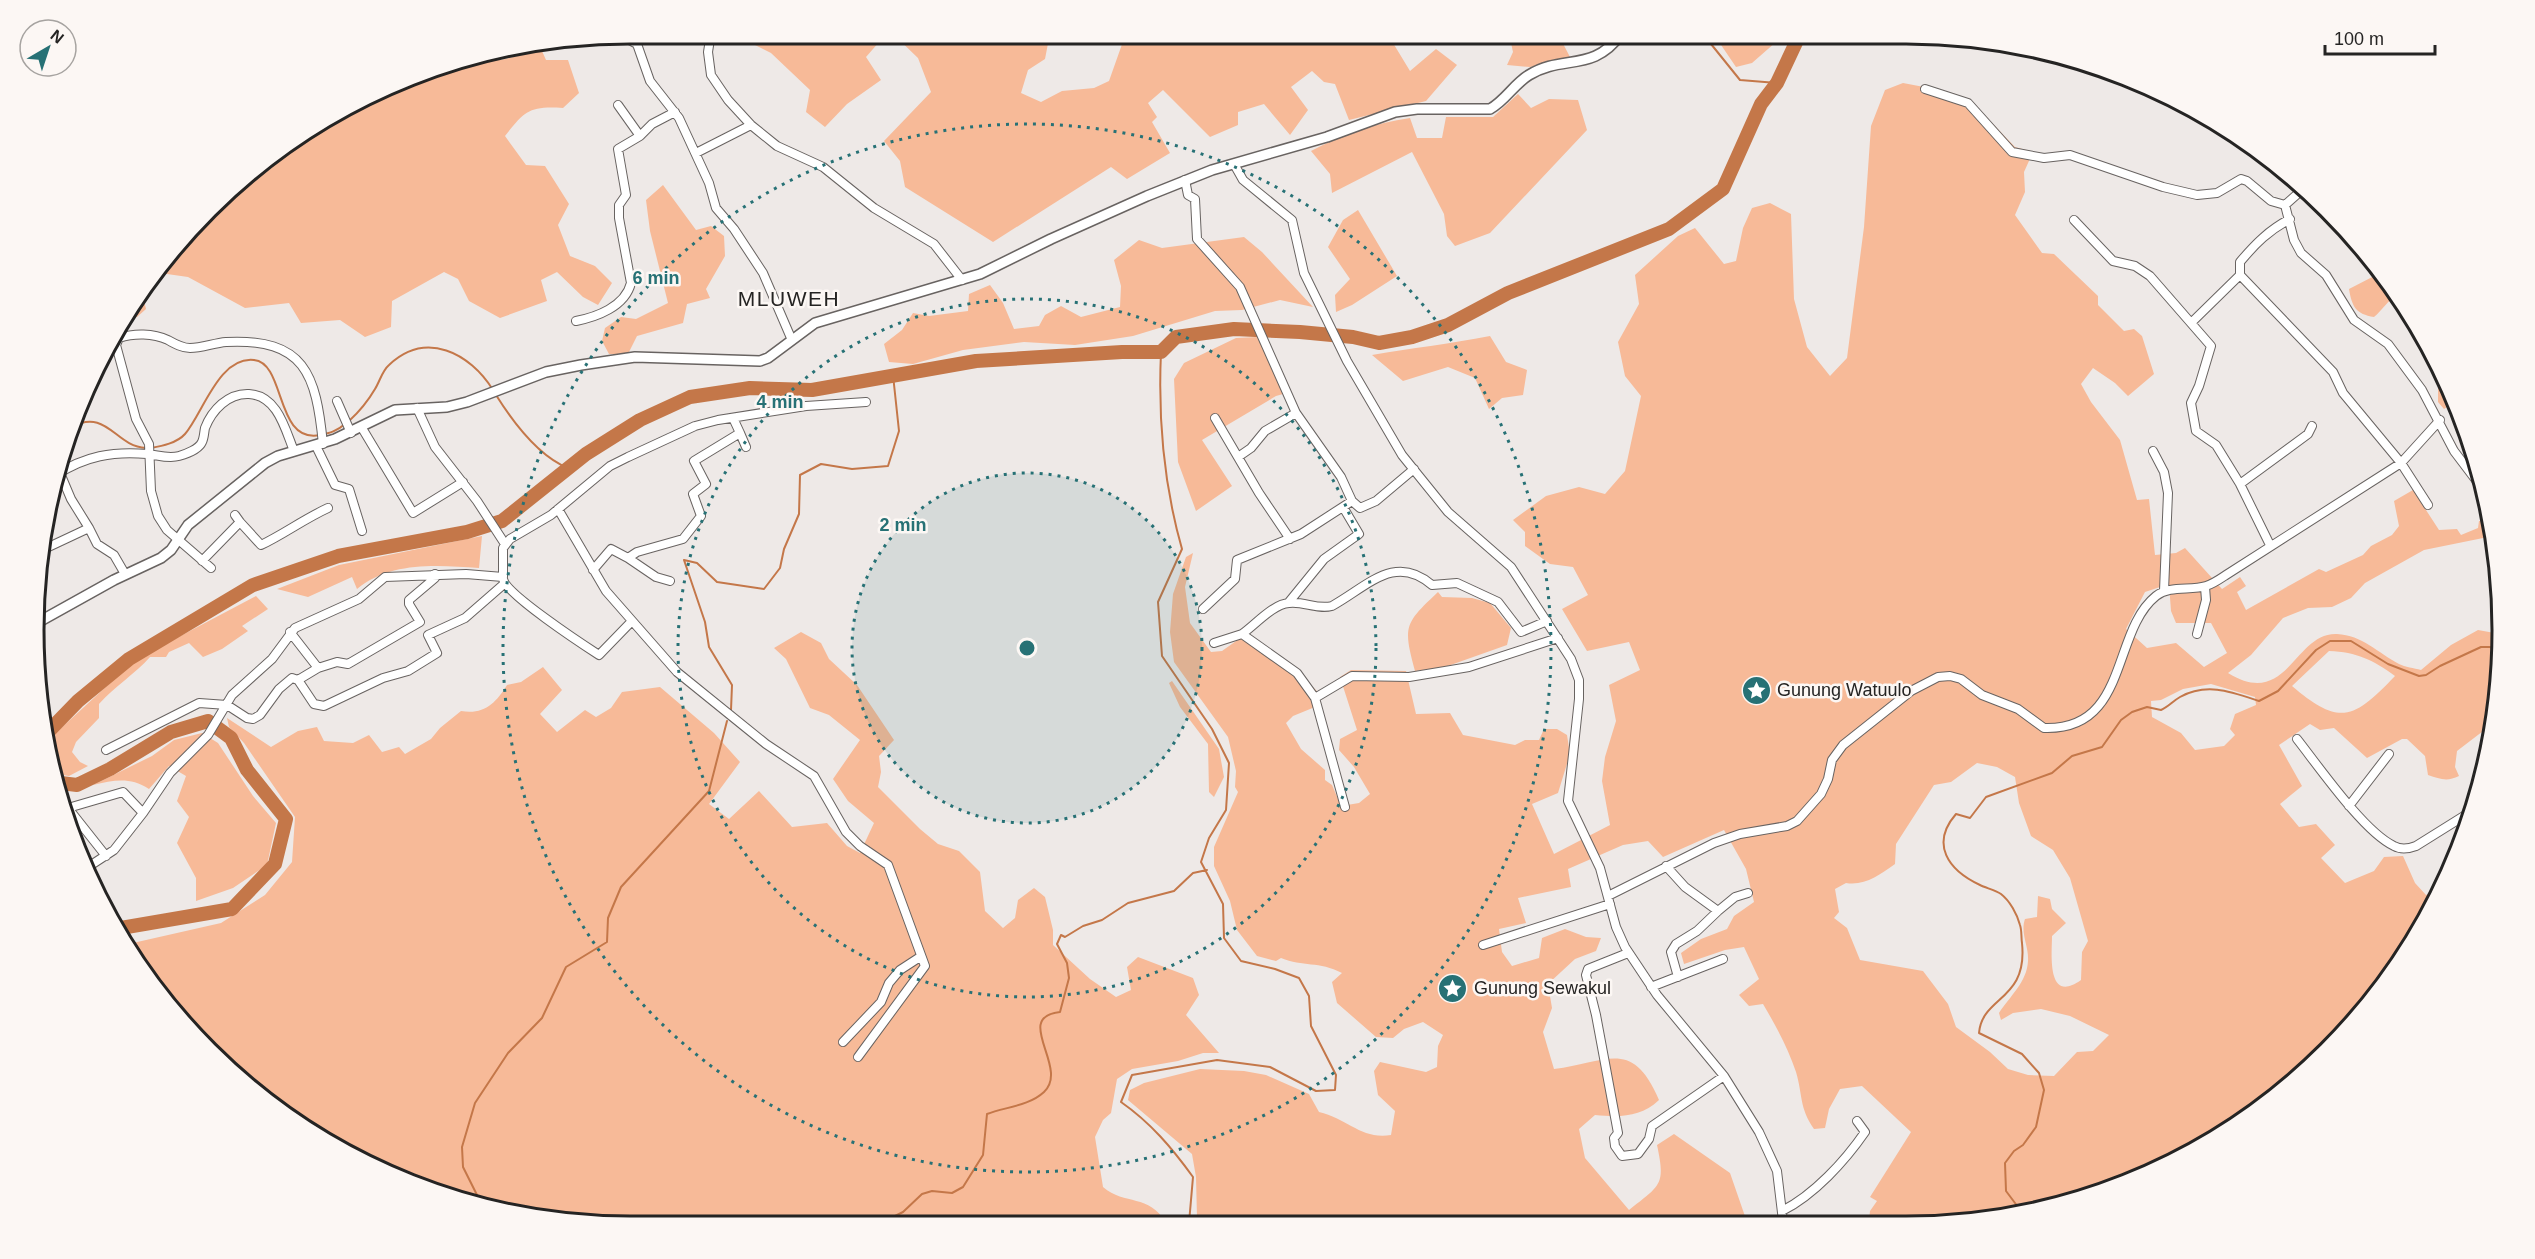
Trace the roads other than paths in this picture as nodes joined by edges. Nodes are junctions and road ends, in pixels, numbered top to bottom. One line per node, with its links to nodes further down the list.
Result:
1 (636, 44): 6 (street)
2 (709, 44): 7 (street)
3 (1613, 44): 10 (street)
4 (1925, 89): 13 (street)
5 (618, 105): 8 (street)
6 (675, 112): 8 (street); 9 (street)
7 (751, 125): 9 (street); 17 (street)
8 (640, 136): 18 (street)
9 (696, 153): 20 (street)
10 (1234, 164): 11 (street); 42 (street)
11 (1185, 180): 17 (street); 26 (street)
12 (2297, 194): 13 (street)
13 (2285, 205): 14 (street)
14 (2290, 219): 16 (street); 29 (street)
15 (2074, 220): 19 (street)
16 (2240, 274): 19 (street); 40 (street)
17 (962, 280): 20 (street)
18 (576, 321)
19 (2192, 322): 46 (street)
20 (791, 338): 25 (street)
21 (120, 339): 34 (street)
22 (116, 347): 36 (street)
23 (337, 401): 32 (street)
24 (866, 402): 27 (street)
25 (417, 408): 31 (street); 45 (street)
26 (1296, 413): 39 (street); 47 (street)
27 (733, 418): 33 (street); 51 (street)
28 (1215, 418): 39 (street)
29 (2440, 420): 40 (street); 43 (street)
30 (2312, 426): 46 (street)
31 (362, 428): 32 (street); 45 (street)
32 (350, 430): 34 (street)
33 (740, 433): 35 (street); 59 (street)
34 (321, 441): 38 (street); 53 (street)
35 (746, 447)
36 (150, 450): 38 (street); 41 (street); 55 (street)
37 (2153, 450): 68 (street)
38 (294, 452): 55 (street)
39 (1238, 457): 54 (street)
40 (2401, 463): 48 (street); 57 (street)
41 (66, 469)
42 (1414, 469): 47 (street); 72 (street)
43 (2470, 472)
44 (62, 482): 52 (street)
45 (463, 482): 56 (street)
46 (2240, 484): 57 (street)
47 (1352, 501): 49 (street)
48 (2428, 505)
49 (1343, 507): 54 (street); 69 (street)
50 (328, 508): 60 (street)
51 (558, 509): 56 (street); 62 (street)
52 (89, 528): 58 (street); 63 (street)
53 (362, 531)
54 (1290, 539): 70 (street)
55 (177, 540): 60 (street); 63 (street)
56 (502, 541): 65 (street)
57 (2270, 545): 67 (street)
58 (50, 546)
59 (628, 558): 62 (street); 66 (street)
60 (202, 561): 61 (street)
61 (211, 568)
62 (593, 570): 74 (street)
63 (125, 574): 71 (street)
64 (435, 574): 65 (street); 73 (street); 75 (street)
65 (503, 581): 74 (street); 78 (street)
66 (670, 581)
67 (2205, 586): 68 (street); 77 (street)
68 (2164, 591): 96 (street)
69 (1289, 602): 72 (street); 76 (street)
70 (1203, 609)
71 (44, 618)
72 (1546, 621): 79 (street)
73 (420, 622): 78 (street); 81 (street)
74 (631, 622): 102 (street)
75 (290, 632): 81 (street); 84 (street)
76 (1242, 634): 80 (street); 83 (street)
77 (2197, 634)
78 (428, 635): 82 (street)
79 (1558, 638): 83 (street); 98 (street)
80 (1214, 643)
81 (318, 668): 82 (street)
82 (298, 680): 84 (street)
83 (1315, 698): 90 (street)
84 (227, 705): 86 (street); 91 (street)
85 (2296, 740): 88 (street)
86 (106, 750)
87 (2389, 754): 88 (street)
88 (2349, 806): 92 (street)
89 (72, 807): 91 (street)
90 (1345, 807)
91 (143, 813): 94 (street)
92 (2460, 819)
93 (76, 821): 94 (street)
94 (106, 856): 95 (street)
95 (93, 864)
96 (1666, 866): 98 (street); 99 (street)
97 (1748, 893): 99 (street)
98 (1609, 900): 100 (street); 101 (street)
99 (1718, 911): 104 (street)
100 (1483, 945)
101 (1628, 952): 105 (street); 108 (street)
102 (920, 957): 106 (street); 107 (street)
103 (1723, 959): 104 (street)
104 (1678, 977): 105 (street)
105 (1651, 987): 108 (street)
106 (843, 1042)
107 (858, 1057)
108 (1724, 1076): 110 (street)
109 (1857, 1121): 110 (street)
110 (1782, 1211): 111 (street)
111 (1782, 1216)

